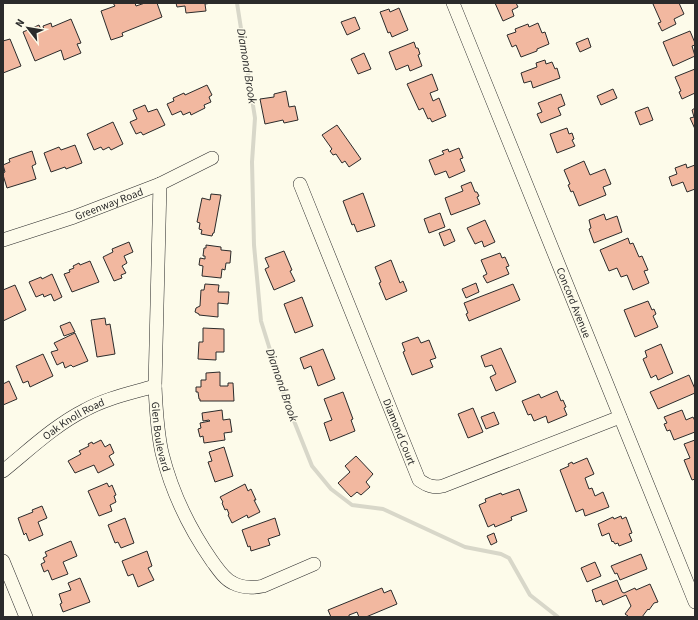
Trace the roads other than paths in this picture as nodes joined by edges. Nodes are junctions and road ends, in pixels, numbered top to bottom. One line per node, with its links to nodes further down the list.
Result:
1 (453, 3): 7 (street, Concord Avenue)
2 (212, 158): 3 (street, Greenway Road)
3 (160, 184): 5 (street, Greenway Road); 6 (street, Glen Boulevard)
4 (300, 184): 7 (street, Diamond Court)
5 (3, 240)
6 (155, 386): 8 (street, Oak Knoll Road); 10 (street, Glen Boulevard)
7 (620, 416): 11 (street, Concord Avenue)
8 (3, 471)
9 (3, 561): 12 (street)
10 (314, 564)
11 (695, 602)
12 (26, 617)

